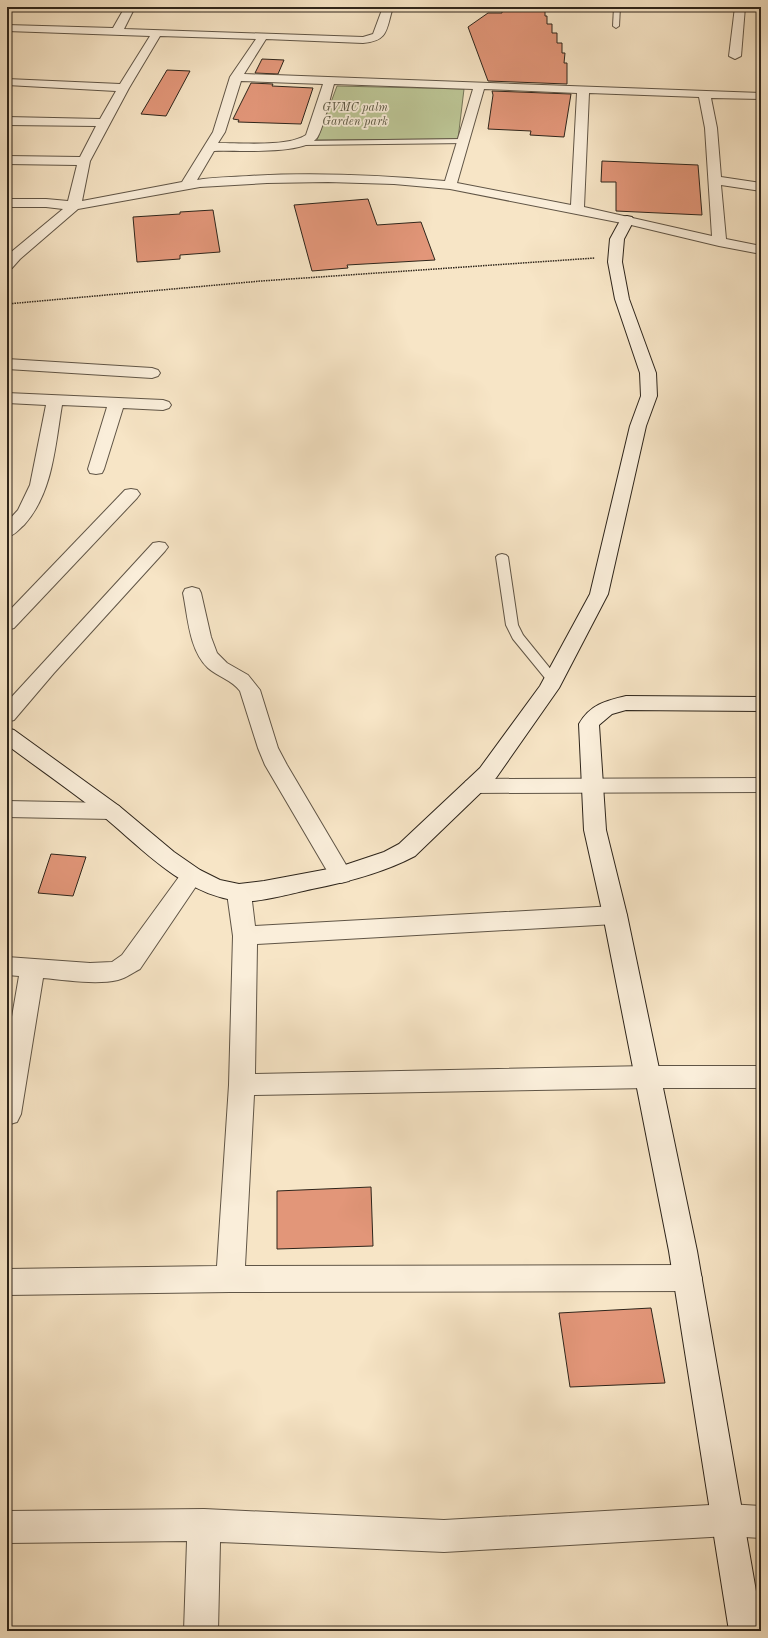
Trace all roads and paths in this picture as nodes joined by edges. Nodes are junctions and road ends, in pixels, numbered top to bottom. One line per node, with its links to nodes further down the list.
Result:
1 (130, 7): 9 (street)
2 (388, 7): 11 (street)
3 (458, 7): 6 (lane)
4 (617, 7): 7 (lane)
5 (740, 7): 12 (street)
6 (497, 9)
7 (616, 26)
8 (7, 28): 9 (street)
9 (117, 31): 10 (street)
10 (157, 33): 11 (street); 17 (street)
11 (262, 36): 13 (street)
12 (735, 56)
13 (236, 77): 14 (street); 25 (street)
14 (330, 80): 16 (street); 24 (street)
15 (7, 82): 17 (street)
16 (480, 86): 18 (street); 23 (street)
17 (123, 88): 22 (street)
18 (583, 90): 19 (street); 34 (street)
19 (704, 94): 20 (street); 28 (street)
20 (761, 96)
21 (7, 121): 22 (street)
22 (104, 123): 27 (street)
23 (464, 141): 24 (lane); 30 (street)
24 (303, 143): 25 (street)
25 (211, 147): 29 (street)
26 (7, 160): 27 (street)
27 (84, 161): 33 (street)
28 (715, 180): 31 (street); 36 (street)
29 (187, 185): 30 (street); 33 (street)
30 (450, 185): 34 (street)
31 (761, 187)
32 (7, 203): 33 (street)
33 (74, 206): 39 (street)
34 (577, 210): 35 (street)
35 (627, 220): 36 (street); 38 (street)
36 (719, 242): 37 (street)
37 (761, 250)
38 (615, 256): 40 (path); 54 (street)
39 (7, 264)
40 (7, 304)
41 (7, 364): 42 (street)
42 (152, 373)
43 (7, 398): 44 (street)
44 (55, 400): 45 (street); 49 (street)
45 (117, 402): 46 (street); 47 (street)
46 (164, 405)
47 (96, 469)
48 (131, 494): 53 (street)
49 (7, 532)
50 (158, 547): 56 (street)
51 (502, 557): 54 (lane)
52 (192, 593): 63 (street)
53 (7, 624)
54 (553, 680): 59 (street)
55 (761, 704): 60 (street)
56 (7, 715)
57 (7, 735): 62 (street)
58 (761, 785): 60 (street)
59 (474, 786): 60 (street); 63 (street)
60 (592, 786): 66 (street)
61 (7, 809): 62 (street)
62 (111, 811): 64 (street)
63 (341, 875): 65 (street)
64 (192, 876): 65 (street); 69 (street)
65 (239, 893): 67 (street)
66 (615, 915): 67 (street); 70 (street)
67 (245, 936): 72 (street)
68 (7, 966): 69 (street)
69 (33, 968): 73 (street)
70 (648, 1077): 71 (street); 72 (street); 74 (street)
71 (761, 1077)
72 (242, 1085): 75 (street)
73 (8, 1114)
74 (688, 1278): 75 (street); 77 (street)
75 (230, 1279): 76 (street)
76 (7, 1282)
77 (728, 1520): 78 (street); 79 (street); 82 (street)
78 (761, 1522)
79 (204, 1525): 80 (street); 81 (street)
80 (7, 1527)
81 (201, 1631)
82 (746, 1631)

